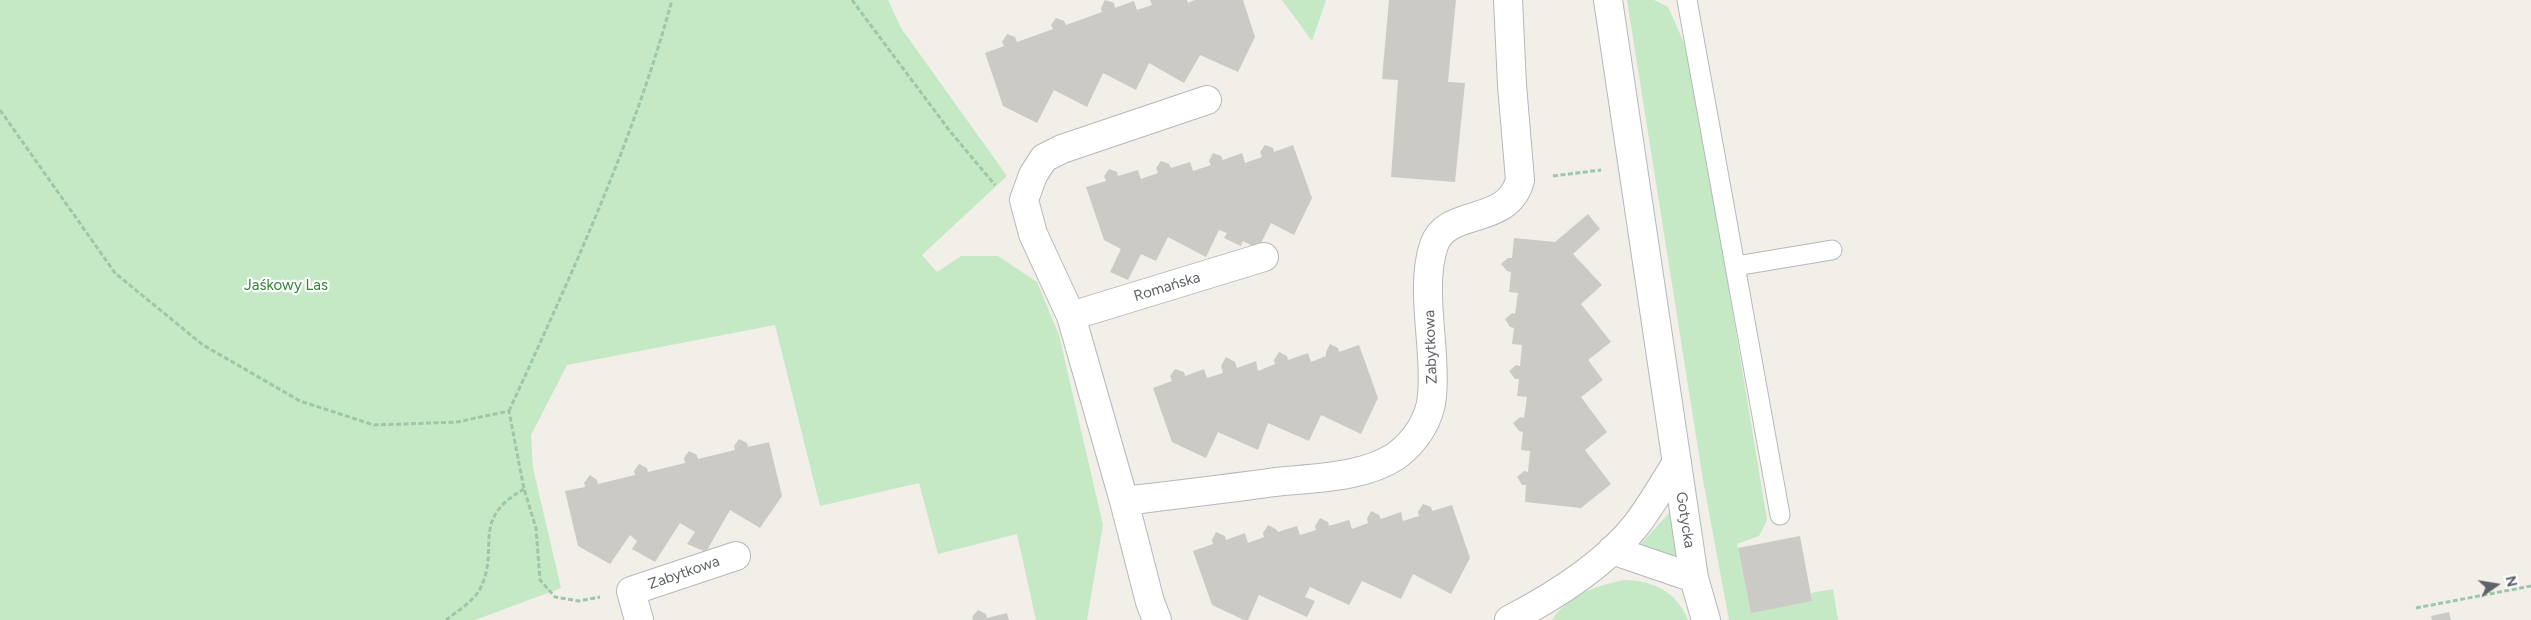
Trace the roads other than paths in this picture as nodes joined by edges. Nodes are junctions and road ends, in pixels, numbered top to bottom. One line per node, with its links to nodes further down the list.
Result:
1 (1508, 0): 10 (street, Zabytkowa)
2 (1608, 0): 9 (street)
3 (1687, 0): 7 (lane)
4 (1206, 100): 8 (street)
5 (1832, 250): 7 (lane)
6 (1264, 257): 8 (street, Romańska)
7 (1736, 266): 11 (lane)
8 (1070, 316): 10 (street)
9 (1677, 462): 12 (street); 14 (street, Gotycka)
10 (1124, 501): 17 (street)
11 (1780, 515)
12 (1612, 550): 14 (street); 15 (street)
13 (736, 556): 16 (street, Zabytkowa)
14 (1694, 578): 18 (street, Gotycka)
15 (1519, 617)
16 (639, 620)
17 (1157, 620)
18 (1706, 620)

